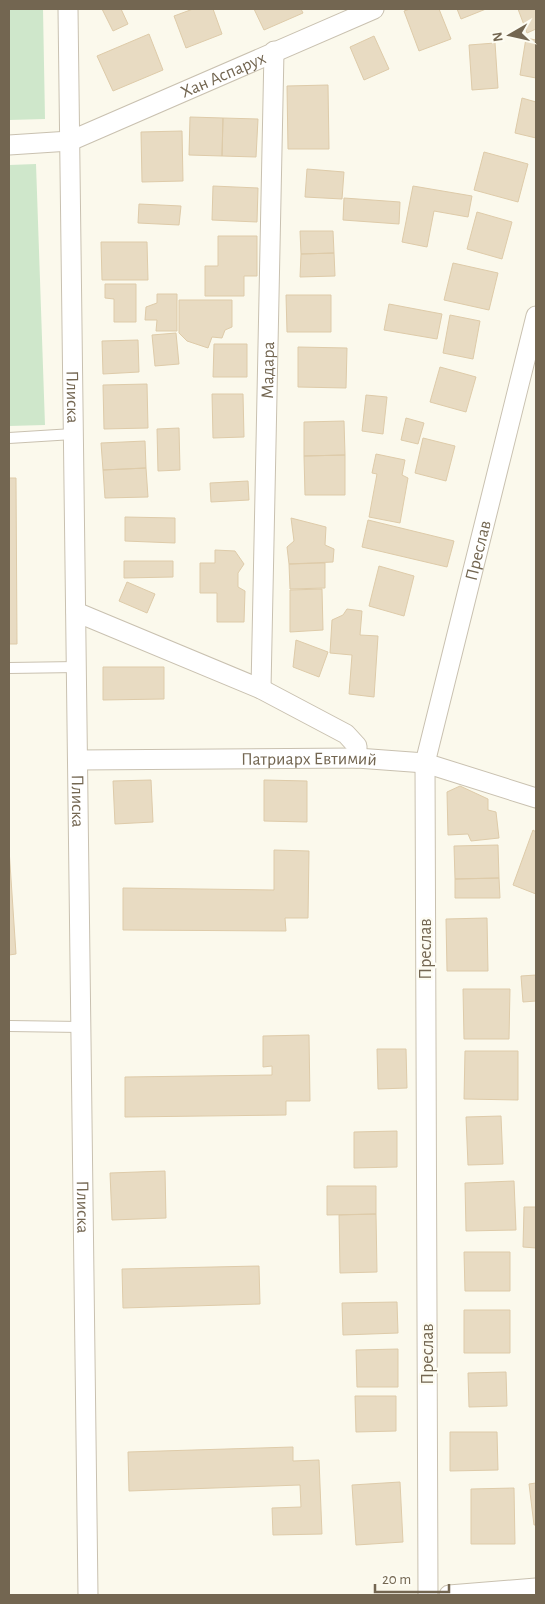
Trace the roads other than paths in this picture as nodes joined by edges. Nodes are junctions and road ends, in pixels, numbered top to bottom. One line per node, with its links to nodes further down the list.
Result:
1 (68, 9): 4 (street, Плиска)
2 (374, 9): 3 (street, Хан Аспарух)
3 (274, 51): 4 (street, Хан Аспарух); 12 (street, Мадара)
4 (70, 141): 5 (street); 7 (street, Плиска)
5 (9, 145)
6 (536, 316): 15 (street, Преслав)
7 (73, 434): 8 (lane); 9 (street, Плиска)
8 (9, 438)
9 (76, 612): 10 (street, Плиска); 12 (street)
10 (76, 667): 11 (lane); 14 (street, Плиска)
11 (9, 668)
12 (261, 689): 13 (street)
13 (357, 758): 14 (street, Патриарх Евтимий); 15 (street, Патриарх Евтимий)
14 (78, 760): 18 (street, Плиска)
15 (425, 763): 16 (street, Патриарх Евтимий); 21 (street, Преслав)
16 (536, 798)
17 (9, 1026): 18 (lane)
18 (81, 1027): 20 (street, Плиска)
19 (536, 1588): 22 (street)
20 (88, 1595)
21 (428, 1595)
22 (449, 1595)

